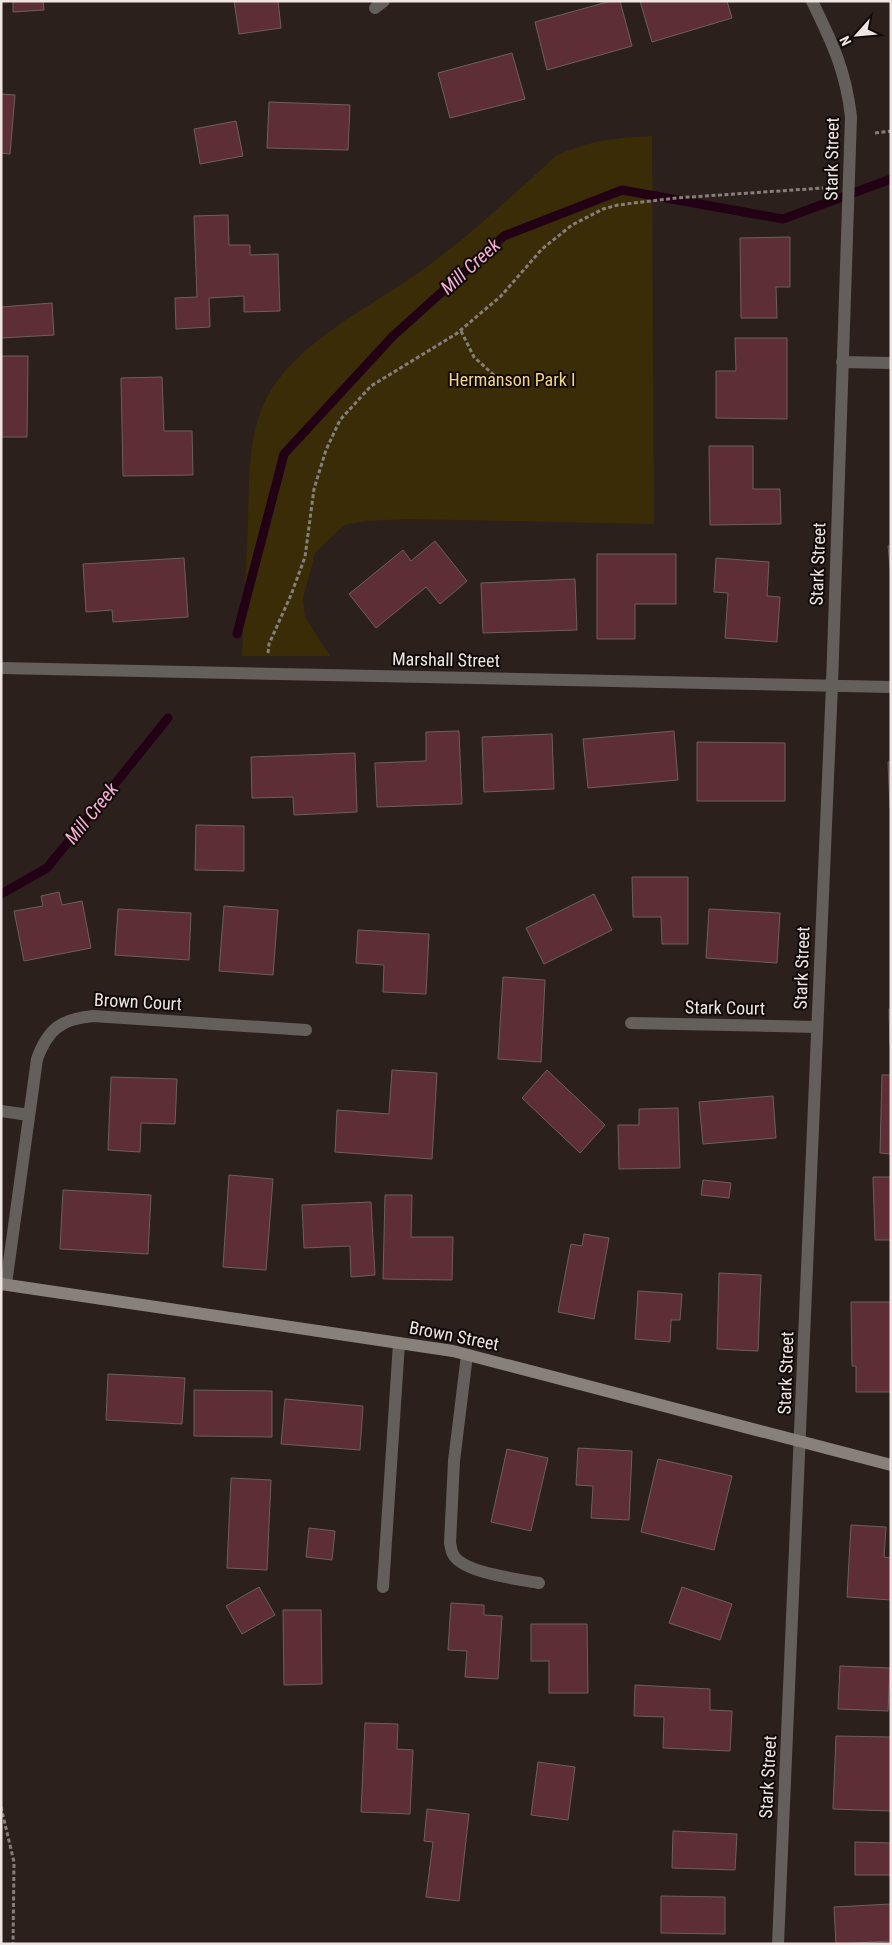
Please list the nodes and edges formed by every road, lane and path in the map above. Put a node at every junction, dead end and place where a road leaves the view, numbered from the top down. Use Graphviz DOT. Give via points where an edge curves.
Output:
graph roads {
  1 [pos="812,1"];
  2 [pos="891,131"];
  3 [pos="875,133"];
  4 [pos="823,188"];
  5 [pos="460,331"];
  6 [pos="842,362"];
  7 [pos="891,364"];
  8 [pos="496,377"];
  9 [pos="1,668"];
  10 [pos="267,674"];
  11 [pos="832,685"];
  12 [pos="891,687"];
  13 [pos="631,1023"];
  14 [pos="817,1027"];
  15 [pos="306,1030"];
  16 [pos="1,1111"];
  17 [pos="28,1114"];
  18 [pos="4,1284"];
  19 [pos="399,1343"];
  20 [pos="467,1355"];
  21 [pos="800,1441"];
  22 [pos="891,1465"];
  23 [pos="539,1583"];
  24 [pos="383,1587"];
  25 [pos="1,1807"];
  26 [pos="13,1944"];
  27 [pos="778,1944"];
  1 -- 6 [label="street, Stark Street" via="841,64 851,117"];
  2 -- 3 [label="path"];
  4 -- 5 [label="path" via="676,198 618,204 603,209 572,225 542,249 500,296"];
  5 -- 8 [label="path" via="474,357"];
  5 -- 10 [label="path" via="371,386 337,426 314,489 305,557 268,644"];
  6 -- 7 [label="street"];
  6 -- 11 [label="street, Stark Street"];
  9 -- 10 [label="street, Marshall Street"];
  10 -- 11 [label="street, Marshall Street"];
  11 -- 12 [label="street, Marshall Street"];
  11 -- 14 [label="street, Stark Street"];
  13 -- 14 [label="street, Stark Court"];
  14 -- 21 [label="street, Stark Street"];
  15 -- 17 [label="street, Brown Court" via="92,1016 73,1018 55,1027 43,1041"];
  16 -- 17 [label="street"];
  17 -- 18 [label="street, Brown Court"];
  18 -- 19 [label="street, Brown Street"];
  19 -- 20 [label="street, Brown Street"];
  19 -- 24 [label="street"];
  20 -- 21 [label="street, Brown Street"];
  20 -- 23 [label="street" via="454,1461 450,1543 453,1555 462,1564 487,1573"];
  21 -- 22 [label="street, Brown Street"];
  21 -- 27 [label="street, Stark Street"];
  25 -- 26 [label="path" via="14,1862"];
}
